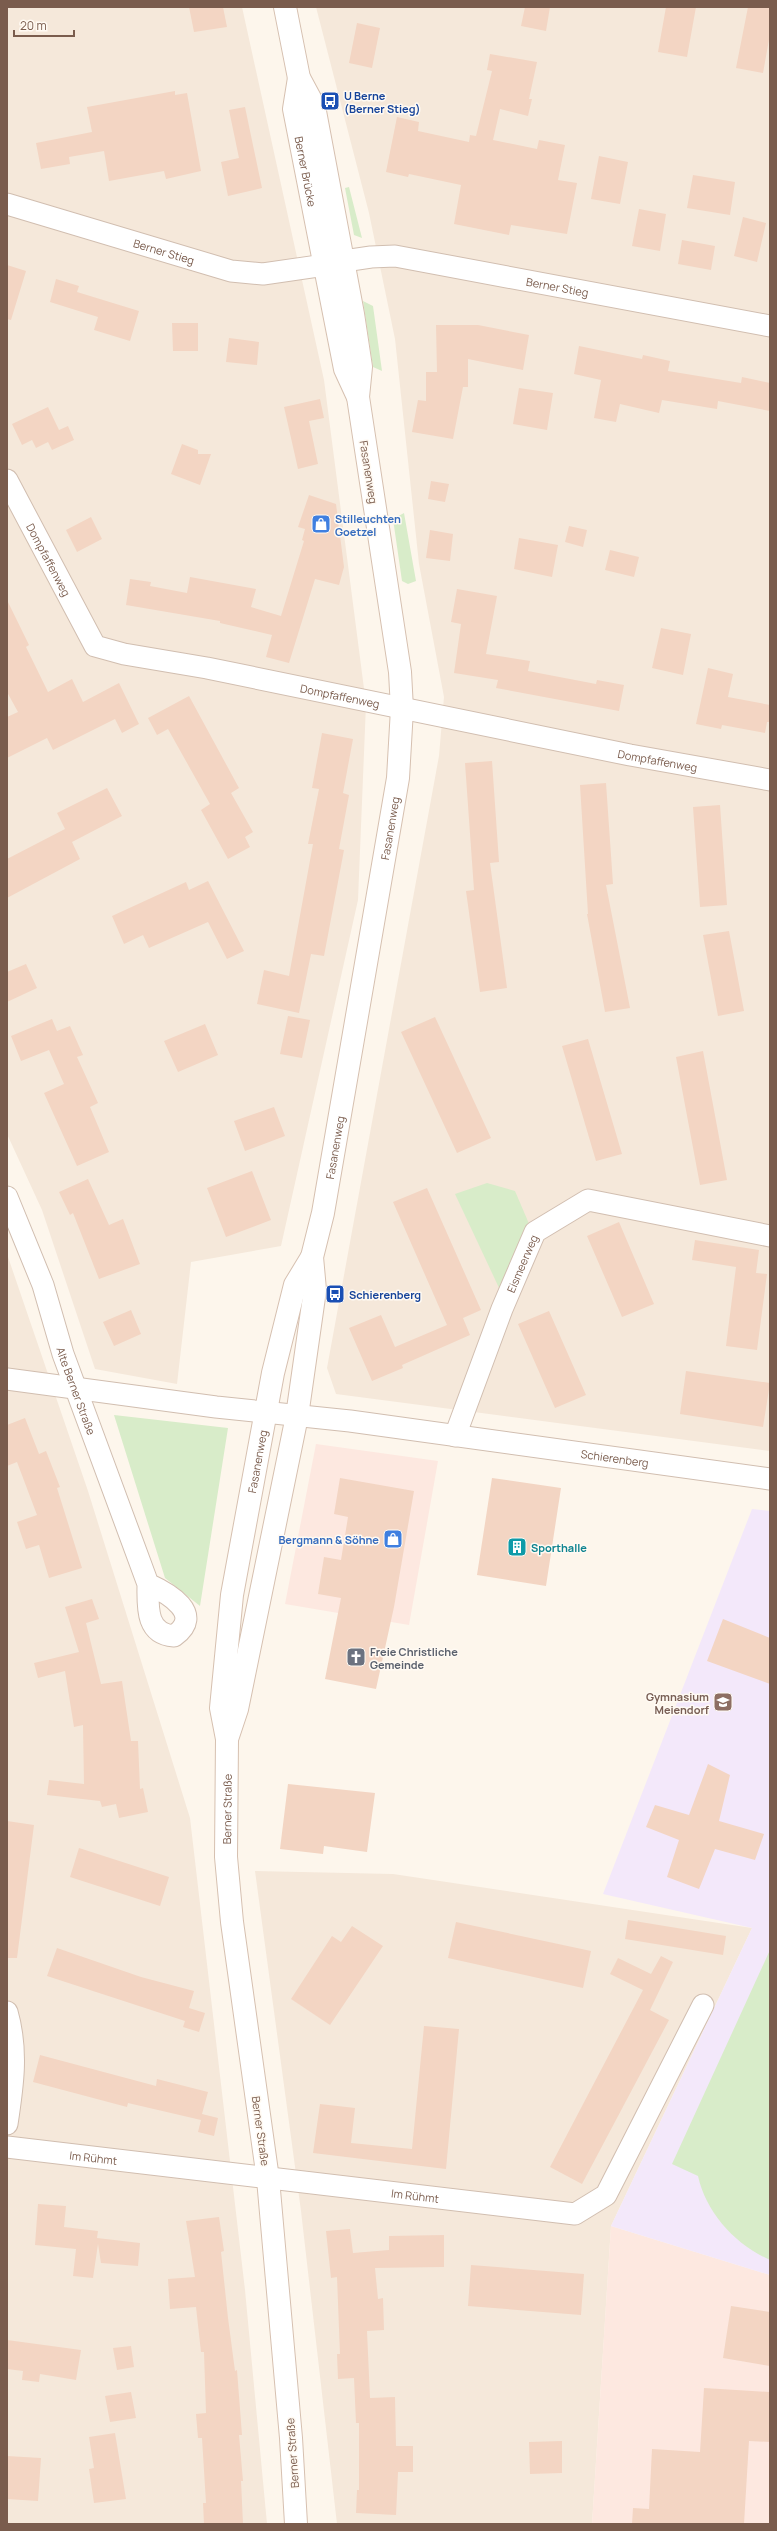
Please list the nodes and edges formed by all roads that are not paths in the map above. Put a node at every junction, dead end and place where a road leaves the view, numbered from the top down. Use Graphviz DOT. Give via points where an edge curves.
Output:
graph roads {
  1 [pos="285,7"];
  2 [pos="299,78"];
  3 [pos="7,204"];
  4 [pos="334,263"];
  5 [pos="770,326"];
  6 [pos="7,480"];
  7 [pos="402,709"];
  8 [pos="770,780"];
  9 [pos="7,1197"];
  10 [pos="770,1236"];
  11 [pos="312,1257"];
  12 [pos="7,1379"];
  13 [pos="76,1389"];
  14 [pos="266,1412"];
  15 [pos="298,1416"];
  16 [pos="456,1436"];
  17 [pos="770,1480"];
  18 [pos="148,1584"];
  19 [pos="228,1625"];
  20 [pos="254,1630"];
  21 [pos="227,1739"];
  22 [pos="703,2005"];
  23 [pos="7,2012"];
  24 [pos="7,2124"];
  25 [pos="7,2147"];
  26 [pos="268,2179"];
  27 [pos="296,2524"];
  1 -- 2 [label="main road, Berner Brücke"];
  2 -- 4 [label="main road, Berner Brücke" via="314,106"];
  2 -- 4 [label="main road, Berner Brücke" via="294,109 319,234"];
  3 -- 4 [label="street, Berner Stieg" via="231,271 263,274"];
  4 -- 5 [label="street, Berner Stieg" via="395,256"];
  4 -- 7 [label="main road, Fasanenweg" via="360,367 358,397 396,636"];
  6 -- 7 [label="street, Dompfaffenweg" via="95,646 124,654 206,668"];
  7 -- 8 [label="street, Dompfaffenweg"];
  7 -- 11 [label="main road, Fasanenweg" via="398,778 323,1213"];
  9 -- 13 [label="street, Alte Berner Straße" via="43,1285"];
  10 -- 16 [label="street, Eismeerweg" via="588,1200 535,1232 502,1309"];
  11 -- 14 [label="main road, Fasanenweg" via="295,1285"];
  11 -- 15 [label="main road, Fasanenweg" via="315,1290"];
  12 -- 13 [label="street, Schierenberg"];
  13 -- 14 [label="street, Schierenberg"];
  13 -- 18 [label="street, Alte Berner Straße"];
  14 -- 15 [label="street, Schierenberg"];
  14 -- 19 [label="main road, Fasanenweg"];
  15 -- 16 [label="street, Schierenberg"];
  15 -- 20 [label="main road, Fasanenweg"];
  16 -- 17 [label="street, Schierenberg"];
  19 -- 21 [label="main road, Berner Straße" via="221,1708"];
  20 -- 21 [label="main road, Berner Straße" via="238,1709"];
  21 -- 26 [label="main road, Berner Straße" via="226,1857 232,1922"];
  22 -- 26 [label="street, Im Rühmt" via="606,2195 575,2214"];
  23 -- 24 [label="street" via="14,2035 15,2068"];
  25 -- 26 [label="street, Im Rühmt"];
  26 -- 27 [label="main road, Berner Straße"];
}
